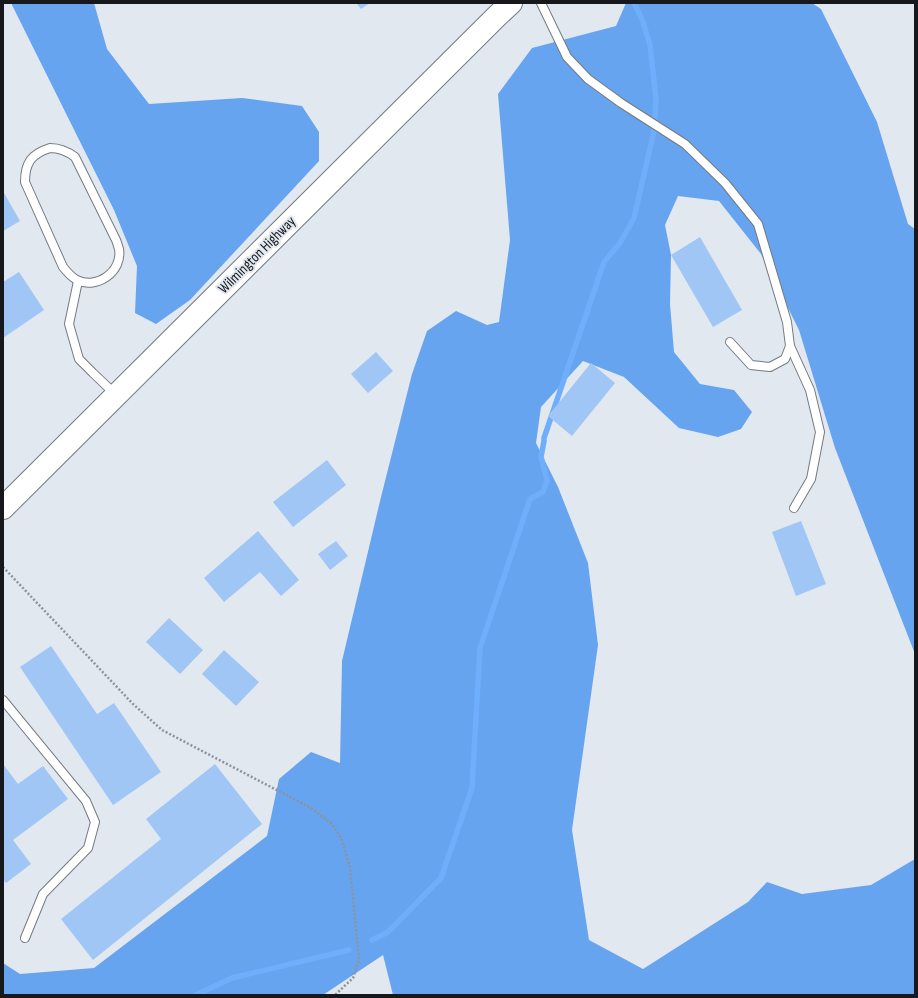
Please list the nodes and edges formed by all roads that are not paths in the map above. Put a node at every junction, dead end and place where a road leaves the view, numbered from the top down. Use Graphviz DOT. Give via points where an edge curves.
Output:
graph roads {
  1 [pos="512,3"];
  2 [pos="541,3"];
  3 [pos="78,281"];
  4 [pos="730,342"];
  5 [pos="790,346"];
  6 [pos="116,395"];
  7 [pos="3,508"];
  8 [pos="794,508"];
  9 [pos="3,700"];
  10 [pos="25,938"];
  1 -- 6 [label="street, Wilmington Highway"];
  2 -- 5 [label="lane" via="566,57 588,79 685,144 726,183 758,224 787,322"];
  3 -- 3 [label="lane" via="98,282 107,277 119,260 119,249 75,157 68,151 50,148 40,151 33,157 25,173 25,182 63,267"];
  3 -- 6 [label="lane" via="70,324 79,359"];
  4 -- 5 [label="lane" via="751,365 770,367 785,359"];
  5 -- 8 [label="lane" via="810,390 820,432 811,479"];
  6 -- 7 [label="street, Wilmington Highway"];
  9 -- 10 [label="lane" via="86,801 95,822 88,848 43,894"];
}
